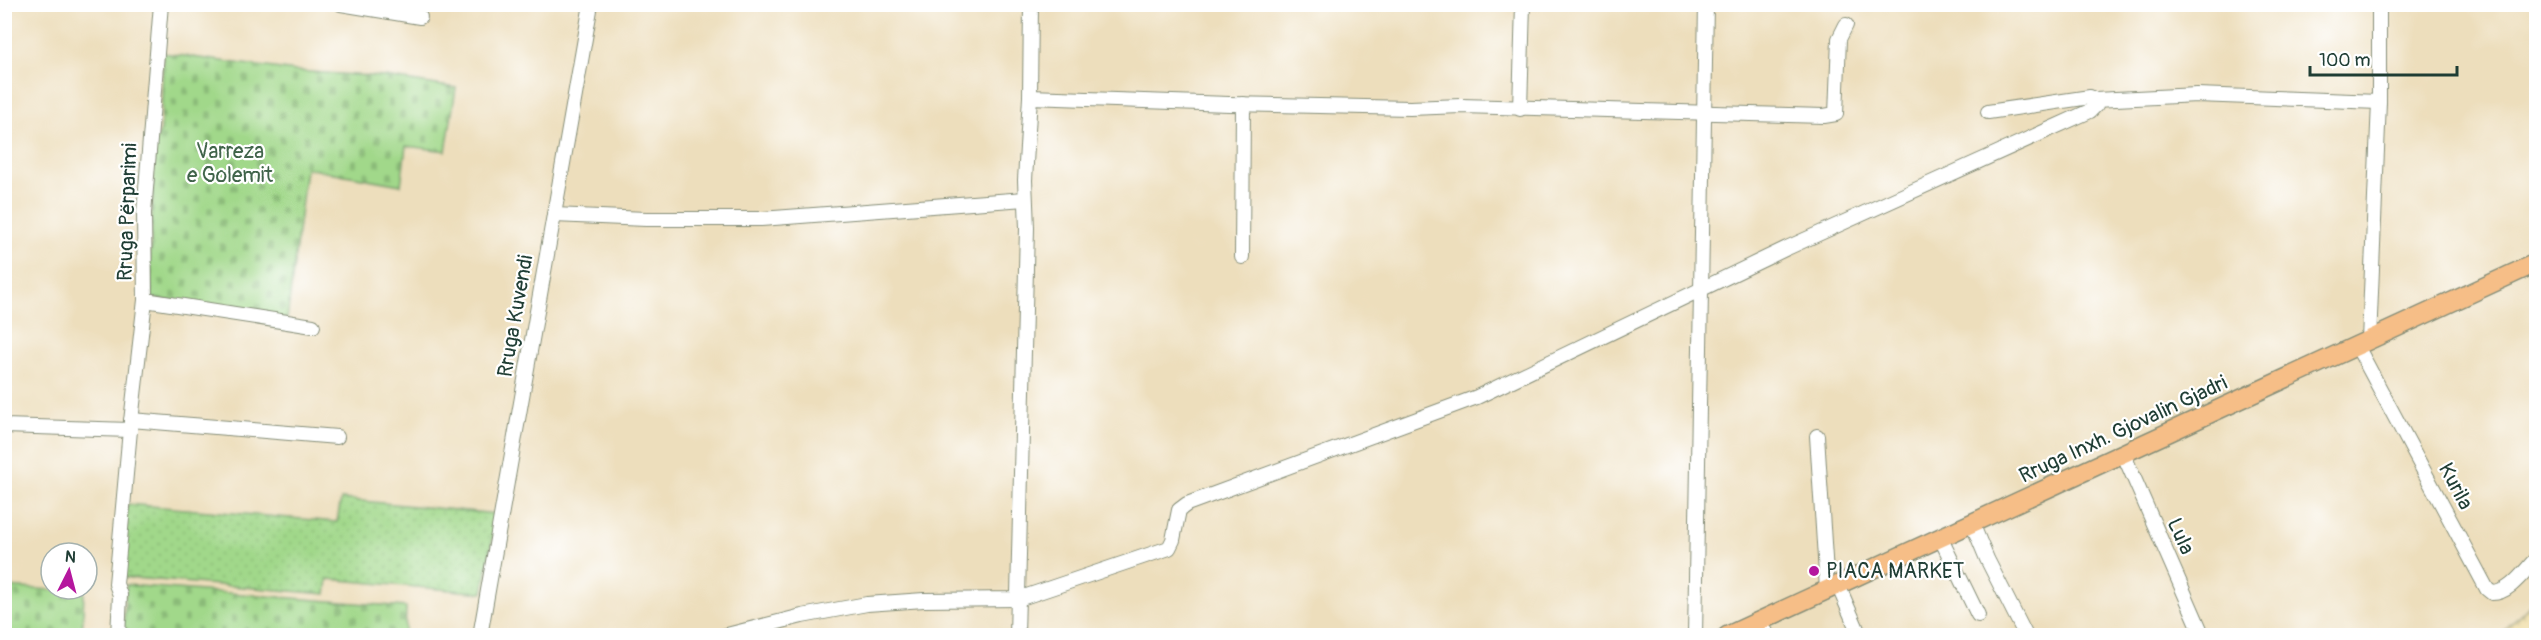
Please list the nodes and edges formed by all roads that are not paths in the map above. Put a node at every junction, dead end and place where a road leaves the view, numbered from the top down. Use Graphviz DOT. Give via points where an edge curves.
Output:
graph roads {
  1 [pos="161,4"];
  2 [pos="341,4"];
  3 [pos="591,4"];
  4 [pos="1031,4"];
  5 [pos="1523,4"];
  6 [pos="1706,4"];
  7 [pos="2379,4"];
  8 [pos="420,17"];
  9 [pos="1846,25"];
  10 [pos="1030,97"];
  11 [pos="2095,100"];
  12 [pos="2379,102"];
  13 [pos="1243,104"];
  14 [pos="1520,109"];
  15 [pos="1988,112"];
  16 [pos="1703,114"];
  17 [pos="1025,199"];
  18 [pos="554,215"];
  19 [pos="1242,257"];
  20 [pos="2536,263"];
  21 [pos="1699,290"];
  22 [pos="145,300"];
  23 [pos="313,326"];
  24 [pos="2363,343"];
  25 [pos="130,425"];
  26 [pos="4,426"];
  27 [pos="1817,436"];
  28 [pos="337,437"];
  29 [pos="2123,453"];
  30 [pos="1972,523"];
  31 [pos="1941,537"];
  32 [pos="2536,559"];
  33 [pos="1832,587"];
  34 [pos="1018,599"];
  35 [pos="1978,615"];
  36 [pos="1764,628"];
  37 [pos="118,636"];
  38 [pos="480,636"];
  39 [pos="723,636"];
  40 [pos="1017,636"];
  41 [pos="1695,636"];
  42 [pos="1727,636"];
  43 [pos="1860,636"];
  44 [pos="2026,636"];
  45 [pos="2203,636"];
  1 -- 22 [label="street, Rruga Përparimi" via="144,213"];
  2 -- 8 [label="street"];
  3 -- 18 [label="street, Rruga Kuvendi"];
  4 -- 10 [label="street"];
  5 -- 14 [label="street"];
  6 -- 16 [label="street"];
  7 -- 12 [label="street"];
  9 -- 16 [label="street" via="1839,39 1836,114"];
  10 -- 13 [label="street"];
  10 -- 17 [label="street"];
  11 -- 12 [label="street" via="2198,96"];
  11 -- 15 [label="street" via="2090,97"];
  11 -- 21 [label="street" via="2090,111"];
  12 -- 24 [label="street"];
  13 -- 14 [label="street"];
  13 -- 19 [label="street"];
  14 -- 16 [label="street"];
  16 -- 21 [label="street"];
  17 -- 18 [label="street" via="761,219"];
  17 -- 34 [label="street"];
  18 -- 38 [label="street, Rruga Kuvendi"];
  20 -- 24 [label="main road, Rruga Inxh. Gjovalin Gjadri"];
  21 -- 34 [label="street" via="1477,397 1187,504 1179,510 1169,548"];
  21 -- 41 [label="street"];
  22 -- 23 [label="street"];
  22 -- 25 [label="street, Rruga Përparimi"];
  24 -- 29 [label="main road, Rruga Inxh. Gjovalin Gjadri"];
  24 -- 32 [label="street, Kurila" via="2487,589 2492,593 2506,589"];
  25 -- 26 [label="street"];
  25 -- 28 [label="street"];
  25 -- 37 [label="street, Rruga Përparimi" via="116,584 120,596"];
  27 -- 33 [label="street"];
  29 -- 30 [label="main road, Rruga Inxh. Gjovalin Gjadri"];
  29 -- 45 [label="street, Lula"];
  30 -- 31 [label="main road, Rruga Inxh. Gjovalin Gjadri"];
  30 -- 44 [label="street"];
  31 -- 33 [label="main road, Rruga Inxh. Gjovalin Gjadri"];
  31 -- 35 [label="street"];
  33 -- 36 [label="main road, Rruga Inxh. Gjovalin Gjadri"];
  33 -- 43 [label="street"];
  34 -- 39 [label="street" via="867,604"];
  34 -- 40 [label="street"];
  36 -- 42 [label="main road, Rruga Inxh. Gjovalin Gjadri"];
}
